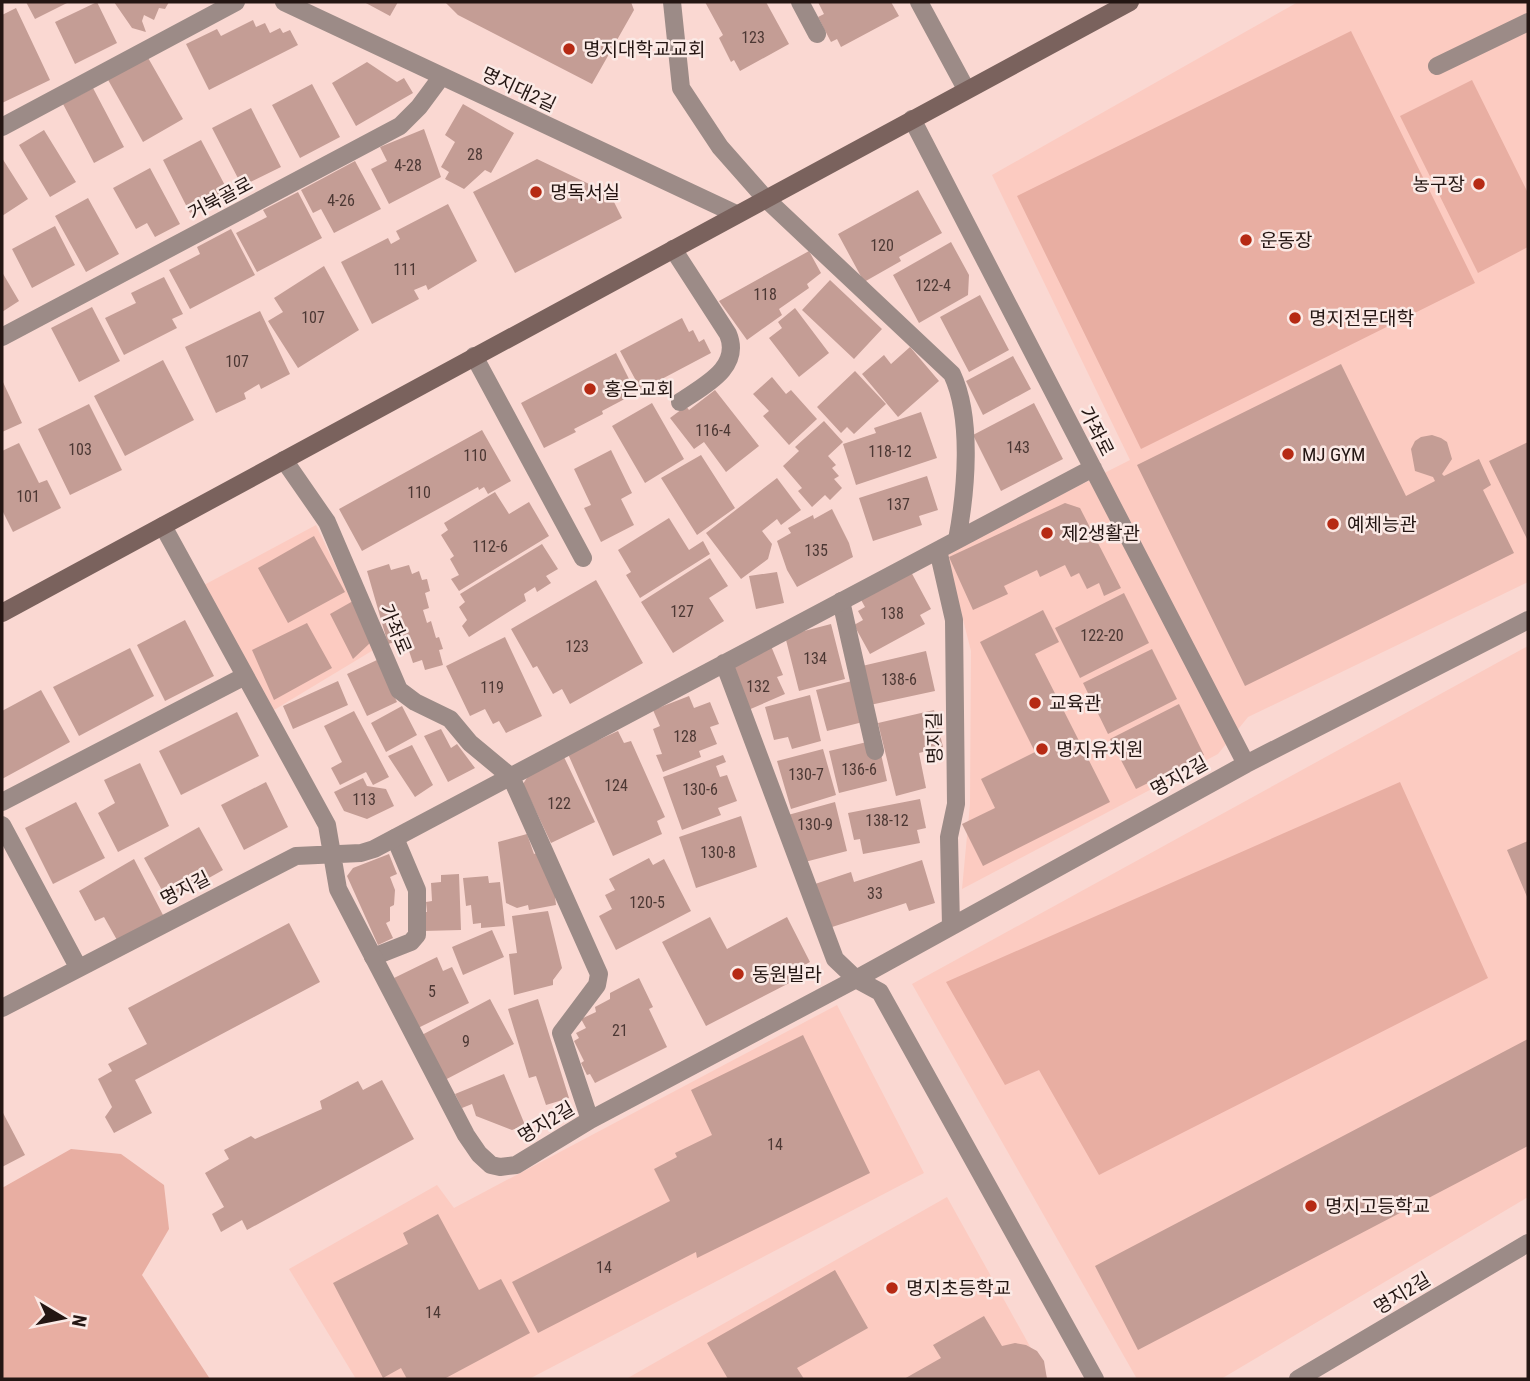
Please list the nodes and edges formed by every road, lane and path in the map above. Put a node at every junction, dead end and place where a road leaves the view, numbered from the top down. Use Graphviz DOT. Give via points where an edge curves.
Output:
graph roads {
  1 [pos="236,2"];
  2 [pos="284,2"];
  3 [pos="672,2"];
  4 [pos="800,2"];
  5 [pos="919,2"];
  6 [pos="1130,2"];
  7 [pos="1528,22"];
  8 [pos="817,34"];
  9 [pos="1437,66"];
  10 [pos="442,76"];
  11 [pos="967,89"];
  12 [pos="912,119"];
  13 [pos="2,127"];
  14 [pos="765,198"];
  15 [pos="736,214"];
  16 [pos="673,249"];
  17 [pos="2,337"];
  18 [pos="474,356"];
  19 [pos="680,402"];
  20 [pos="284,460"];
  21 [pos="1093,468"];
  22 [pos="163,526"];
  23 [pos="957,540"];
  24 [pos="937,550"];
  25 [pos="583,558"];
  26 [pos="841,601"];
  27 [pos="2,613"];
  28 [pos="1528,620"];
  29 [pos="724,663"];
  30 [pos="245,676"];
  31 [pos="875,751"];
  32 [pos="1246,764"];
  33 [pos="511,777"];
  34 [pos="2,803"];
  35 [pos="2,825"];
  36 [pos="396,838"];
  37 [pos="331,855"];
  38 [pos="951,926"];
  39 [pos="373,957"];
  40 [pos="78,967"];
  41 [pos="856,979"];
  42 [pos="2,1007"];
  43 [pos="590,1120"];
  44 [pos="1528,1243"];
  45 [pos="1094,1379"];
  46 [pos="1298,1379"];
  1 -- 13 [label="street"];
  2 -- 10 [label="street, 명지대2길"];
  3 -- 14 [label="street" via="681,88 720,147"];
  4 -- 8 [label="street"];
  5 -- 11 [label="street"];
  6 -- 11 [label="main road"];
  7 -- 9 [label="street"];
  10 -- 15 [label="street, 명지대2길"];
  10 -- 17 [label="street, 거북골로" via="400,126"];
  11 -- 12 [label="main road"];
  12 -- 14 [label="main road"];
  12 -- 21 [label="street, 가좌로"];
  14 -- 15 [label="main road"];
  14 -- 23 [label="street" via="952,374 964,418 965,488"];
  15 -- 16 [label="main road"];
  16 -- 18 [label="main road"];
  16 -- 19 [label="street" via="731,343 722,372"];
  18 -- 20 [label="main road"];
  18 -- 25 [label="street"];
  20 -- 22 [label="main road"];
  20 -- 33 [label="street, 가좌로" via="327,522 399,690 450,719 470,743"];
  21 -- 23 [label="street, 명지길"];
  21 -- 32 [label="street, 가좌로"];
  22 -- 27 [label="main road"];
  22 -- 30 [label="street"];
  23 -- 24 [label="street, 명지길"];
  24 -- 26 [label="street, 명지길"];
  24 -- 38 [label="street, 명지길" via="954,620 956,804 949,837"];
  26 -- 29 [label="street, 명지길"];
  26 -- 31 [label="street"];
  28 -- 32 [label="street, 명지2길"];
  29 -- 33 [label="street, 명지길"];
  29 -- 41 [label="street" via="835,959"];
  30 -- 34 [label="street"];
  30 -- 37 [label="street" via="327,825"];
  32 -- 38 [label="street, 명지2길"];
  33 -- 36 [label="street, 명지길"];
  33 -- 43 [label="street" via="599,974 597,985 561,1033"];
  35 -- 40 [label="street"];
  36 -- 37 [label="street, 명지길" via="368,852"];
  36 -- 39 [label="street" via="417,890 417,935 411,942"];
  37 -- 39 [label="street, 명지2길" via="338,889"];
  37 -- 40 [label="street, 명지길" via="296,856"];
  38 -- 41 [label="street, 명지2길"];
  39 -- 43 [label="street, 명지2길" via="466,1135 486,1161 500,1167 516,1165"];
  40 -- 42 [label="street, 명지길"];
  41 -- 43 [label="street, 명지2길"];
  41 -- 45 [label="street" via="880,992"];
  44 -- 46 [label="street, 명지2길"];
}
